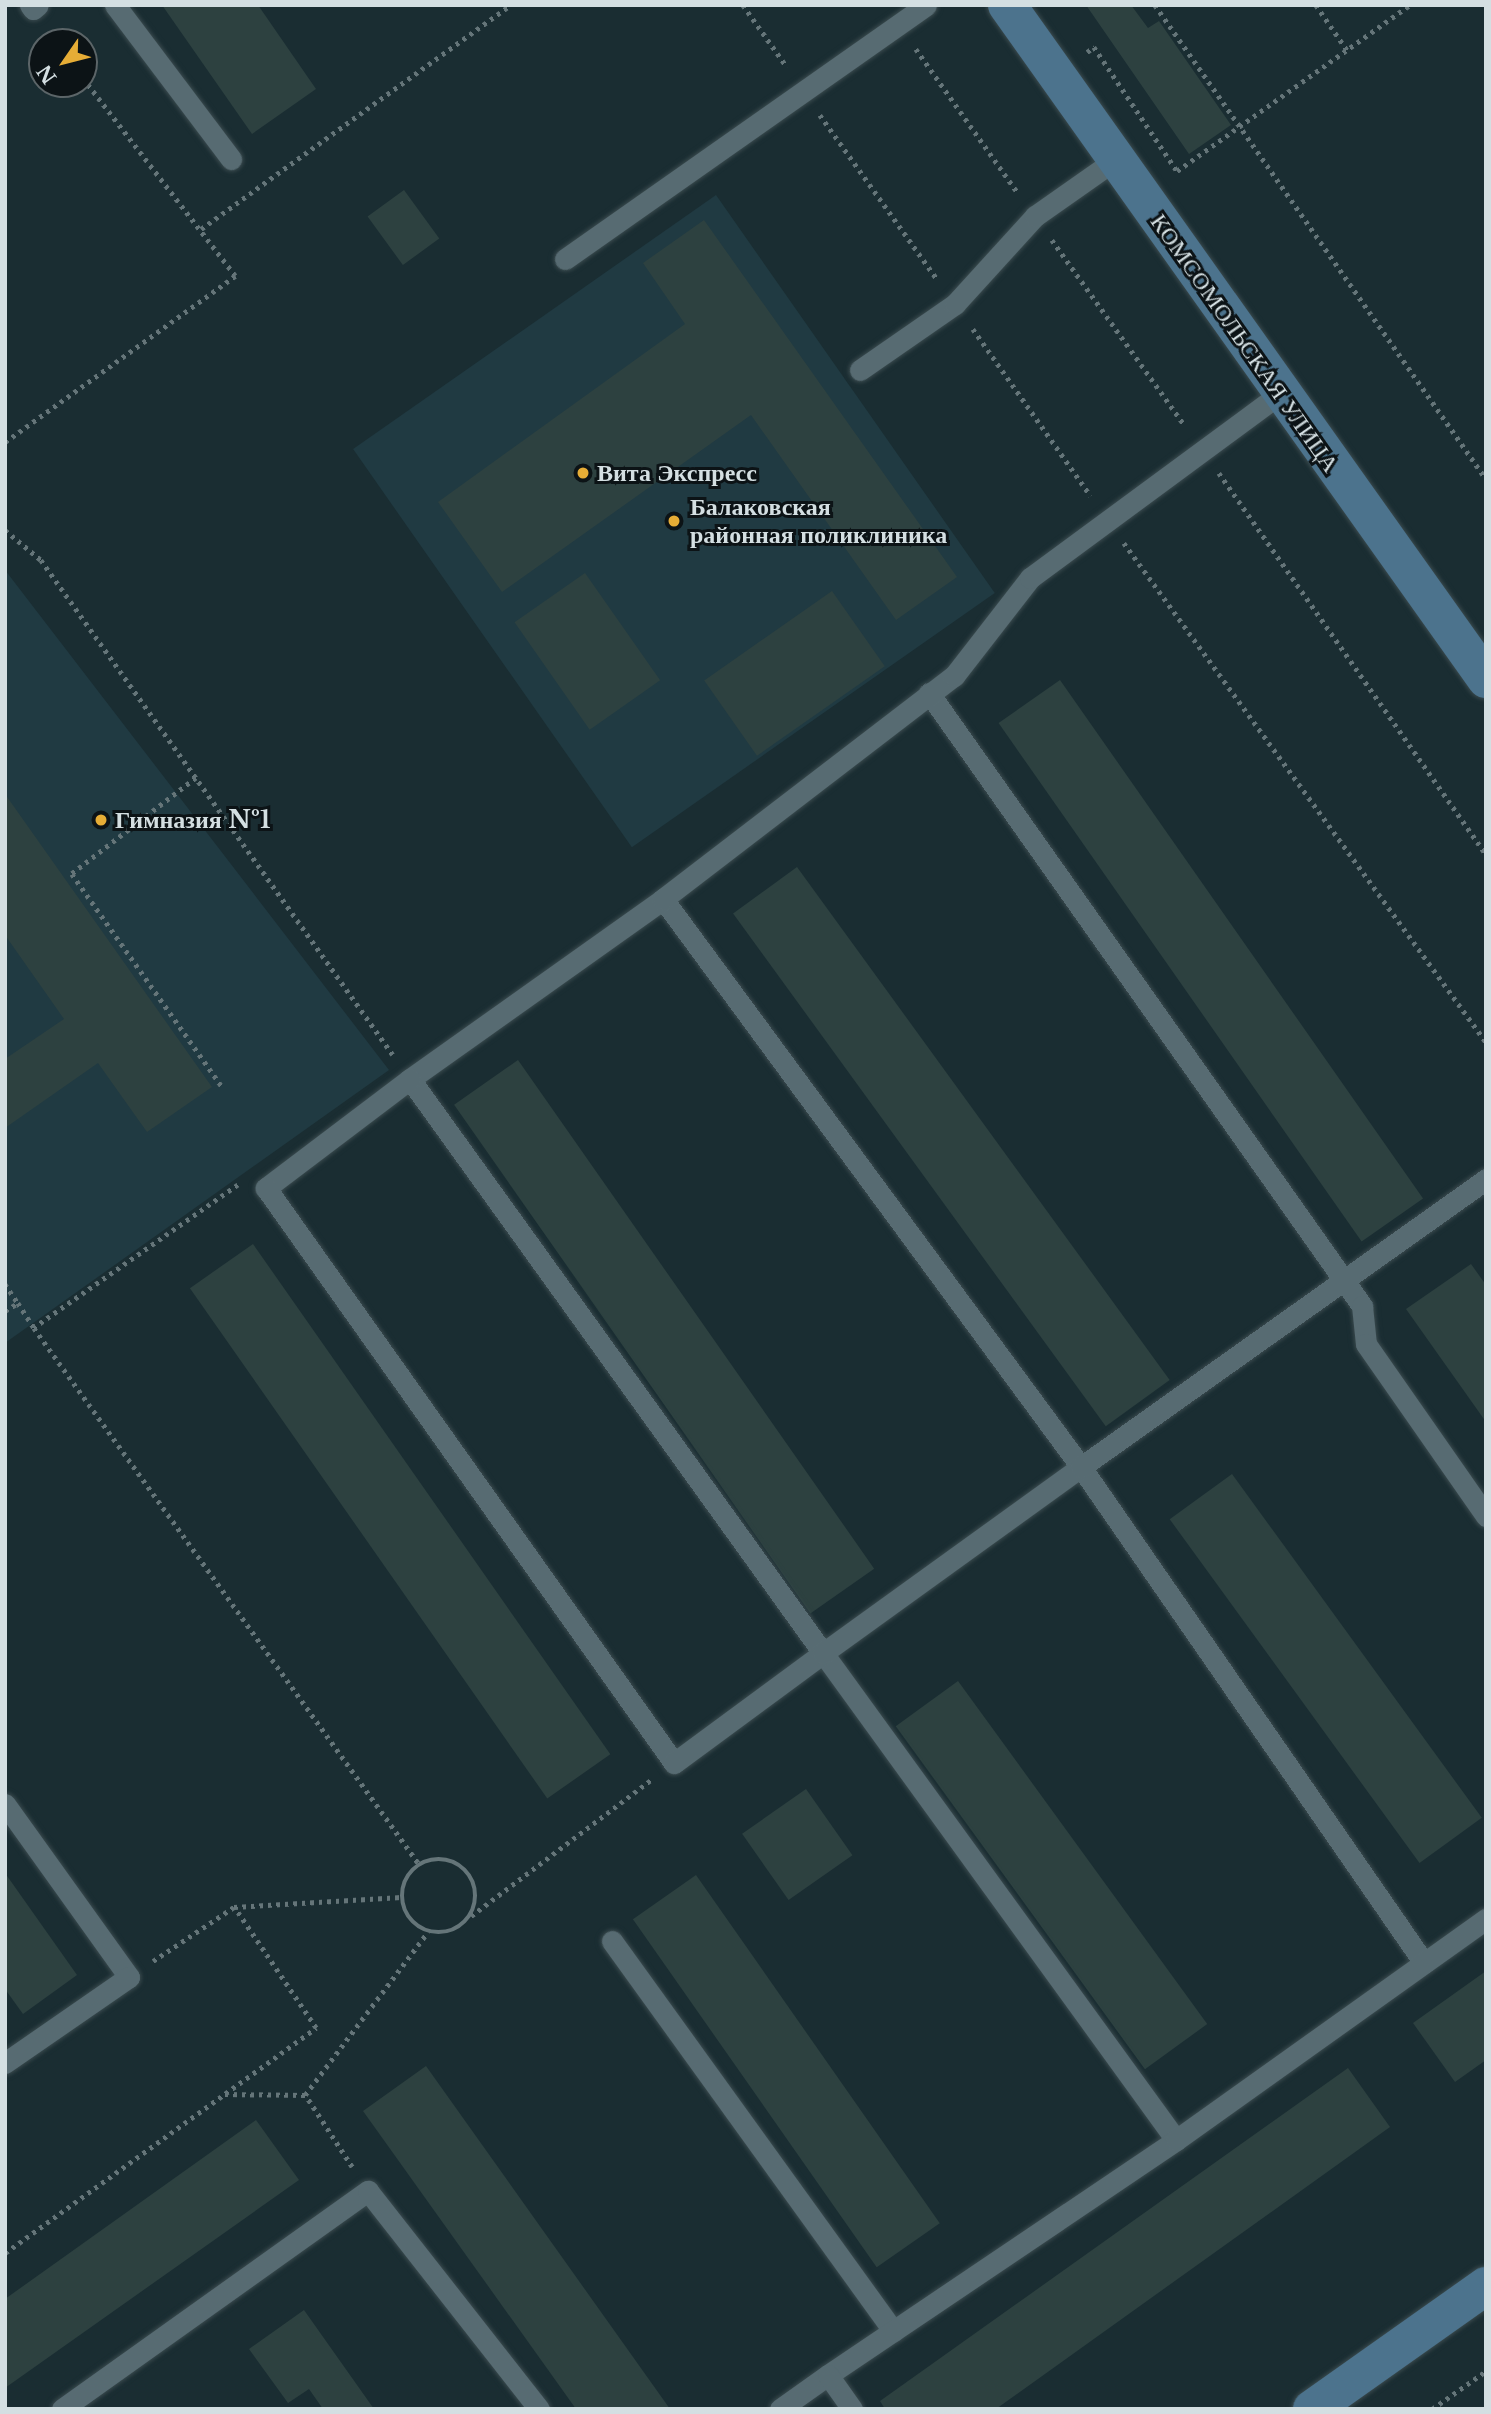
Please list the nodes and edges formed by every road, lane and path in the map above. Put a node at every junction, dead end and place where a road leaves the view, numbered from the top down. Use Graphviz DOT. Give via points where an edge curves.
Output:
graph roads {
  1 [pos="30,5"];
  2 [pos="38,5"];
  3 [pos="115,5"];
  4 [pos="510,5"];
  5 [pos="926,5"];
  6 [pos="1007,5"];
  7 [pos="1155,5"];
  8 [pos="1316,5"];
  9 [pos="1410,5"];
  10 [pos="1348,50"];
  11 [pos="1056,74"];
  12 [pos="98,98"];
  13 [pos="1239,125"];
  14 [pos="231,159"];
  15 [pos="1116,159"];
  16 [pos="201,229"];
  17 [pos="565,259"];
  18 [pos="860,370"];
  19 [pos="1280,394"];
  20 [pos="5,442"];
  21 [pos="1486,479"];
  22 [pos="5,530"];
  23 [pos="1486,679"];
  24 [pos="929,693"];
  25 [pos="196,778"];
  26 [pos="663,898"];
  27 [pos="410,1079"];
  28 [pos="222,1087"];
  29 [pos="1486,1179"];
  30 [pos="266,1188"];
  31 [pos="1343,1280"];
  32 [pos="5,1284"];
  33 [pos="18,1303"];
  34 [pos="5,1311"];
  35 [pos="34,1328"];
  36 [pos="1081,1467"];
  37 [pos="1486,1516"];
  38 [pos="823,1653"];
  39 [pos="674,1763"];
  40 [pos="5,1804"];
  41 [pos="419,1864"];
  42 [pos="402,1897"];
  43 [pos="233,1908"];
  44 [pos="471,1916"];
  45 [pos="1486,1919"];
  46 [pos="428,1932"];
  47 [pos="612,1941"];
  48 [pos="1424,1962"];
  49 [pos="129,1977"];
  50 [pos="5,2063"];
  51 [pos="225,2094"];
  52 [pos="305,2095"];
  53 [pos="1176,2140"];
  54 [pos="368,2191"];
  55 [pos="5,2253"];
  56 [pos="1486,2286"];
  57 [pos="893,2331"];
  58 [pos="1486,2371"];
  59 [pos="828,2375"];
  60 [pos="62,2409"];
  61 [pos="539,2409"];
  62 [pos="780,2409"];
  63 [pos="852,2409"];
  64 [pos="1312,2409"];
  65 [pos="1432,2409"];
  1 -- 2 [label="lane" via="33,9"];
  3 -- 14 [label="lane"];
  4 -- 16 [label="path"];
  5 -- 17 [label="lane"];
  6 -- 11 [label="main road, КОМСОМОЛЬСКАЯ УЛИЦА"];
  7 -- 13 [label="path"];
  8 -- 10 [label="path"];
  9 -- 10 [label="path"];
  10 -- 13 [label="path"];
  11 -- 13 [label="path" via="1094,47 1177,171"];
  11 -- 15 [label="main road, КОМСОМОЛЬСКАЯ УЛИЦА"];
  12 -- 16 [label="path"];
  13 -- 21 [label="path"];
  15 -- 18 [label="lane" via="1035,216 955,304"];
  15 -- 19 [label="main road, КОМСОМОЛЬСКАЯ УЛИЦА"];
  16 -- 20 [label="path" via="235,276"];
  19 -- 23 [label="main road, КОМСОМОЛЬСКАЯ УЛИЦА"];
  19 -- 24 [label="lane" via="1030,578 954,676"];
  22 -- 25 [label="path" via="41,560"];
  24 -- 26 [label="lane"];
  24 -- 31 [label="lane"];
  25 -- 27 [label="path"];
  25 -- 28 [label="path" via="72,874"];
  26 -- 27 [label="lane"];
  26 -- 36 [label="lane"];
  27 -- 30 [label="lane"];
  27 -- 38 [label="lane"];
  29 -- 31 [label="lane"];
  30 -- 35 [label="path" via="243,1181"];
  30 -- 39 [label="lane"];
  31 -- 36 [label="lane"];
  31 -- 37 [label="lane" via="1362,1306 1366,1344"];
  32 -- 33 [label="path"];
  33 -- 34 [label="path"];
  33 -- 35 [label="path"];
  35 -- 41 [label="path"];
  36 -- 38 [label="lane"];
  36 -- 48 [label="lane"];
  38 -- 39 [label="lane"];
  38 -- 53 [label="lane"];
  39 -- 44 [label="path"];
  40 -- 49 [label="lane"];
  41 -- 42 [label="path" via="404,1882"];
  41 -- 44 [label="path" via="435,1859 452,1861 466,1870 475,1883 477,1900"];
  42 -- 43 [label="path"];
  42 -- 46 [label="path" via="408,1917"];
  43 -- 49 [label="path"];
  43 -- 51 [label="path" via="316,2028"];
  44 -- 46 [label="path" via="444,1933"];
  45 -- 48 [label="lane"];
  46 -- 52 [label="path"];
  47 -- 57 [label="lane"];
  48 -- 53 [label="lane"];
  49 -- 50 [label="lane"];
  51 -- 52 [label="path"];
  51 -- 55 [label="path"];
  52 -- 54 [label="path"];
  53 -- 57 [label="lane"];
  54 -- 60 [label="lane"];
  54 -- 61 [label="lane"];
  56 -- 64 [label="main road"];
  57 -- 59 [label="lane"];
  58 -- 65 [label="path"];
  59 -- 62 [label="lane"];
  59 -- 63 [label="lane"];
}
